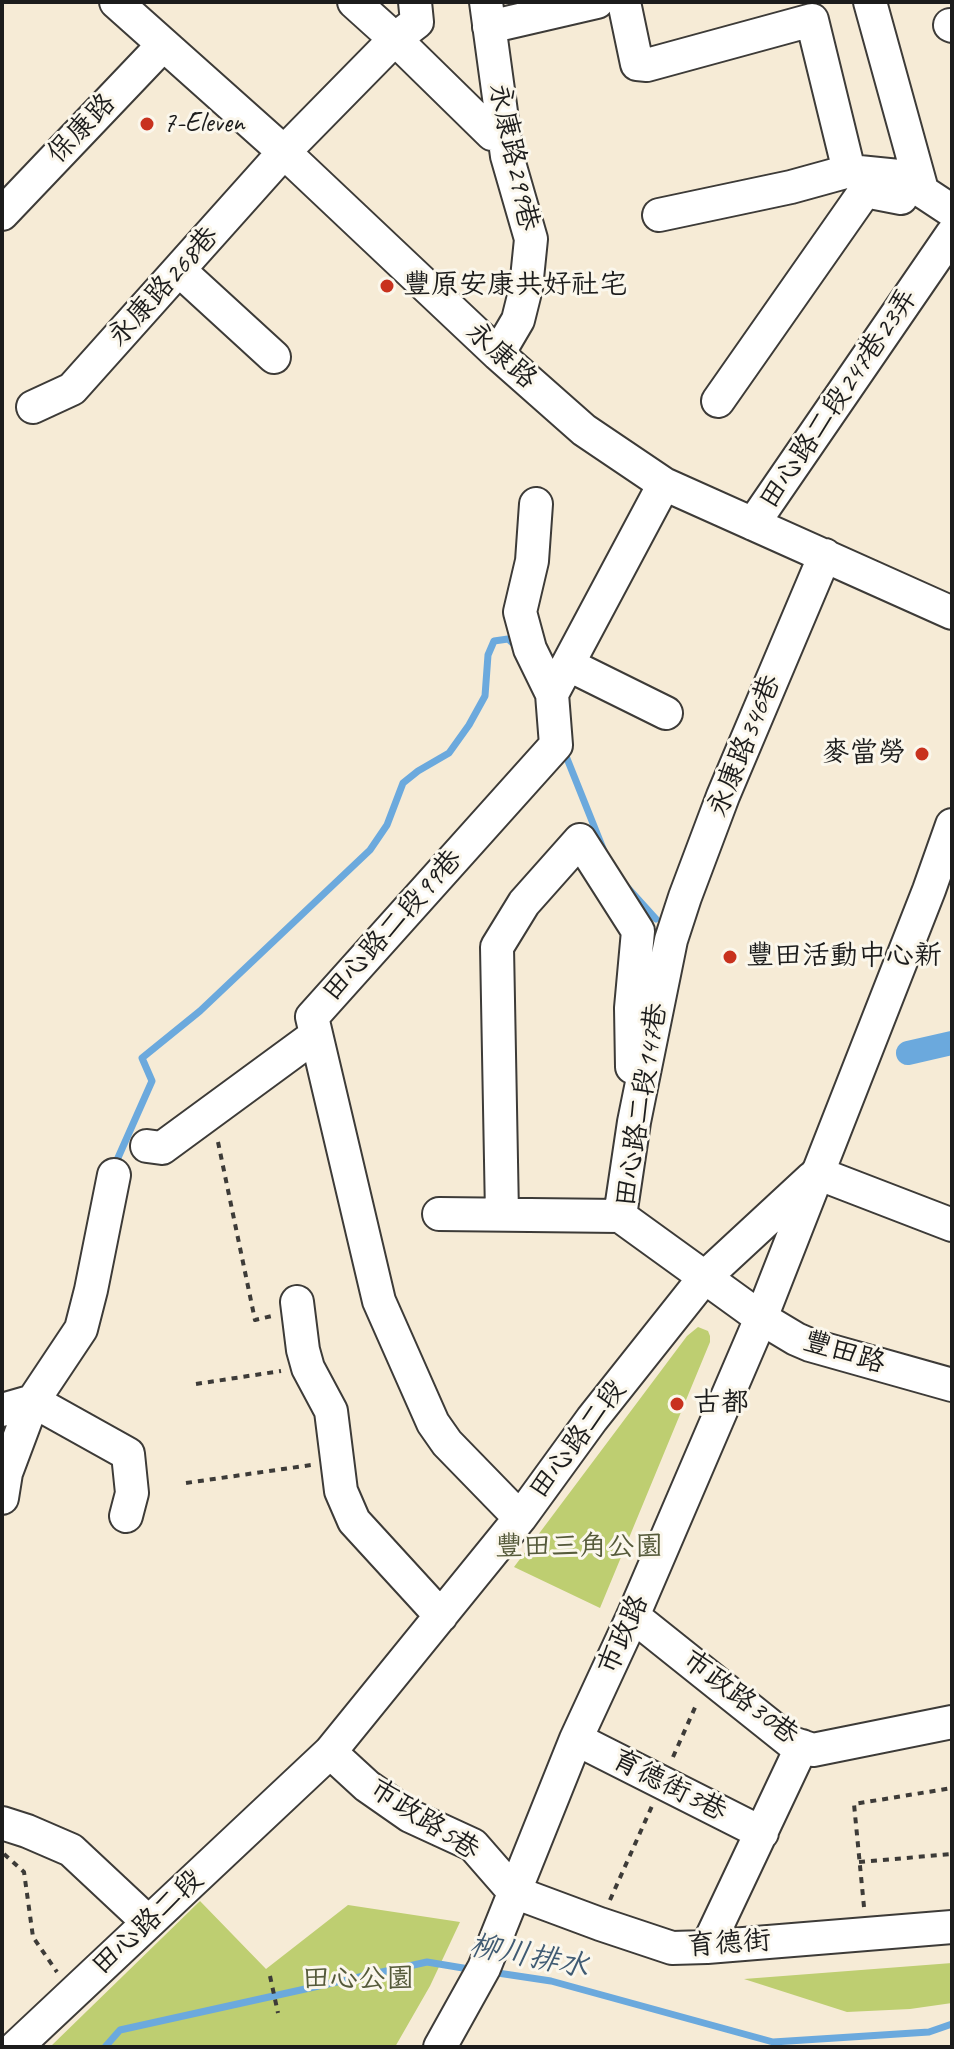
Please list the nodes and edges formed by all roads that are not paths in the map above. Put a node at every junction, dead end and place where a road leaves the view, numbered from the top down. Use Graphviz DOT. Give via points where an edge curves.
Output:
graph roads {
  1 [pos="116,2"];
  2 [pos="354,2"];
  3 [pos="415,2"];
  4 [pos="597,2"];
  5 [pos="624,2"];
  6 [pos="870,2"];
  7 [pos="488,14"];
  8 [pos="395,39"];
  9 [pos="163,45"];
  10 [pos="492,134"];
  11 [pos="284,152"];
  12 [pos="849,171"];
  13 [pos="943,210"];
  14 [pos="2,214"];
  15 [pos="659,215"];
  16 [pos="179,270"];
  17 [pos="498,354"];
  18 [pos="274,357"];
  19 [pos="718,401"];
  20 [pos="33,407"];
  21 [pos="664,484"];
  22 [pos="536,504"];
  23 [pos="753,524"];
  24 [pos="825,555"];
  25 [pos="952,613"];
  26 [pos="569,665"];
  27 [pos="552,694"];
  28 [pos="666,713"];
  29 [pos="952,825"];
  30 [pos="671,940"];
  31 [pos="316,1035"];
  32 [pos="634,1122"];
  33 [pos="147,1146"];
  34 [pos="817,1173"];
  35 [pos="114,1175"];
  36 [pos="439,1214"];
  37 [pos="502,1214"];
  38 [pos="620,1216"];
  39 [pos="952,1225"];
  40 [pos="704,1278"];
  41 [pos="297,1307"];
  42 [pos="761,1318"];
  43 [pos="952,1385"];
  44 [pos="33,1401"];
  45 [pos="2,1410"];
  46 [pos="2,1498"];
  47 [pos="126,1516"];
  48 [pos="520,1518"];
  49 [pos="441,1616"];
  50 [pos="633,1616"];
  51 [pos="952,1722"];
  52 [pos="576,1739"];
  53 [pos="802,1746"];
  54 [pos="330,1752"];
  55 [pos="2,1823"];
  56 [pos="762,1833"];
  57 [pos="514,1892"];
  58 [pos="148,1922"];
  59 [pos="952,1927"];
  60 [pos="707,1947"];
  61 [pos="16,2047"];
  62 [pos="440,2047"];
  1 -- 9 [label="street, 永康路"];
  2 -- 8 [label="street"];
  3 -- 8 [label="street, 永康路268巷" via="417,22"];
  4 -- 7 [label="street"];
  5 -- 12 [label="street" via="637,64 647,65 812,20"];
  6 -- 13 [label="street"];
  7 -- 17 [label="street, 永康路299巷" via="507,156 531,239 518,320"];
  8 -- 10 [label="street"];
  8 -- 11 [label="street, 永康路268巷"];
  9 -- 11 [label="street, 永康路"];
  9 -- 14 [label="street, 保康路"];
  11 -- 16 [label="street, 永康路268巷"];
  11 -- 17 [label="street, 永康路"];
  12 -- 13 [label="street" via="899,176"];
  12 -- 15 [label="street"];
  13 -- 19 [label="street" via="865,191"];
  13 -- 23 [label="street, 田心路二段247巷23弄"];
  16 -- 18 [label="street"];
  16 -- 20 [label="street, 永康路268巷" via="72,389"];
  17 -- 21 [label="street, 永康路" via="584,430"];
  21 -- 23 [label="street, 永康路"];
  21 -- 26 [label="street"];
  22 -- 27 [label="street" via="532,561 520,612 530,649"];
  23 -- 24 [label="street, 永康路"];
  24 -- 25 [label="street, 永康路"];
  24 -- 30 [label="street, 永康路346巷" via="723,796"];
  26 -- 27 [label="street"];
  26 -- 28 [label="street"];
  27 -- 31 [label="street, 田心路二段99巷" via="556,745 312,1017"];
  29 -- 34 [label="street, 田心路二段"];
  30 -- 32 [label="street, 田心路二段147巷"];
  31 -- 33 [label="street" via="162,1148"];
  31 -- 48 [label="street, 田心路二段99巷" via="379,1301 433,1423"];
  32 -- 37 [label="street" via="631,1008 638,931 580,840 524,903 497,947"];
  32 -- 38 [label="street, 田心路二段147巷"];
  34 -- 39 [label="street"];
  34 -- 40 [label="street, 田心路二段"];
  34 -- 42 [label="street, 市政路"];
  35 -- 44 [label="street" via="81,1329"];
  36 -- 37 [label="street"];
  37 -- 38 [label="street"];
  38 -- 40 [label="street, 田心路二段147巷"];
  40 -- 42 [label="street, 豐田路"];
  40 -- 48 [label="street, 田心路二段"];
  41 -- 49 [label="street" via="308,1368 331,1411 341,1491 354,1521"];
  42 -- 43 [label="street, 豐田路" via="810,1345"];
  42 -- 50 [label="street, 市政路"];
  44 -- 45 [label="street"];
  44 -- 46 [label="street"];
  44 -- 47 [label="street" via="128,1454 132,1493"];
  48 -- 49 [label="street, 田心路二段"];
  49 -- 54 [label="street, 田心路二段"];
  50 -- 52 [label="street, 市政路"];
  50 -- 53 [label="street, 市政路30巷"];
  51 -- 53 [label="street, 市政路30巷" via="813,1750"];
  52 -- 56 [label="street, 育德街3巷"];
  52 -- 57 [label="street, 市政路"];
  53 -- 56 [label="street"];
  54 -- 57 [label="street, 市政路5巷" via="410,1816 473,1845"];
  54 -- 58 [label="street, 田心路二段"];
  55 -- 58 [label="street" via="71,1850"];
  56 -- 60 [label="street"];
  57 -- 60 [label="street, 育德街" via="672,1948"];
  57 -- 62 [label="street, 市政路" via="484,1968"];
  58 -- 61 [label="street, 田心路二段"];
  59 -- 60 [label="street, 育德街"];
}
